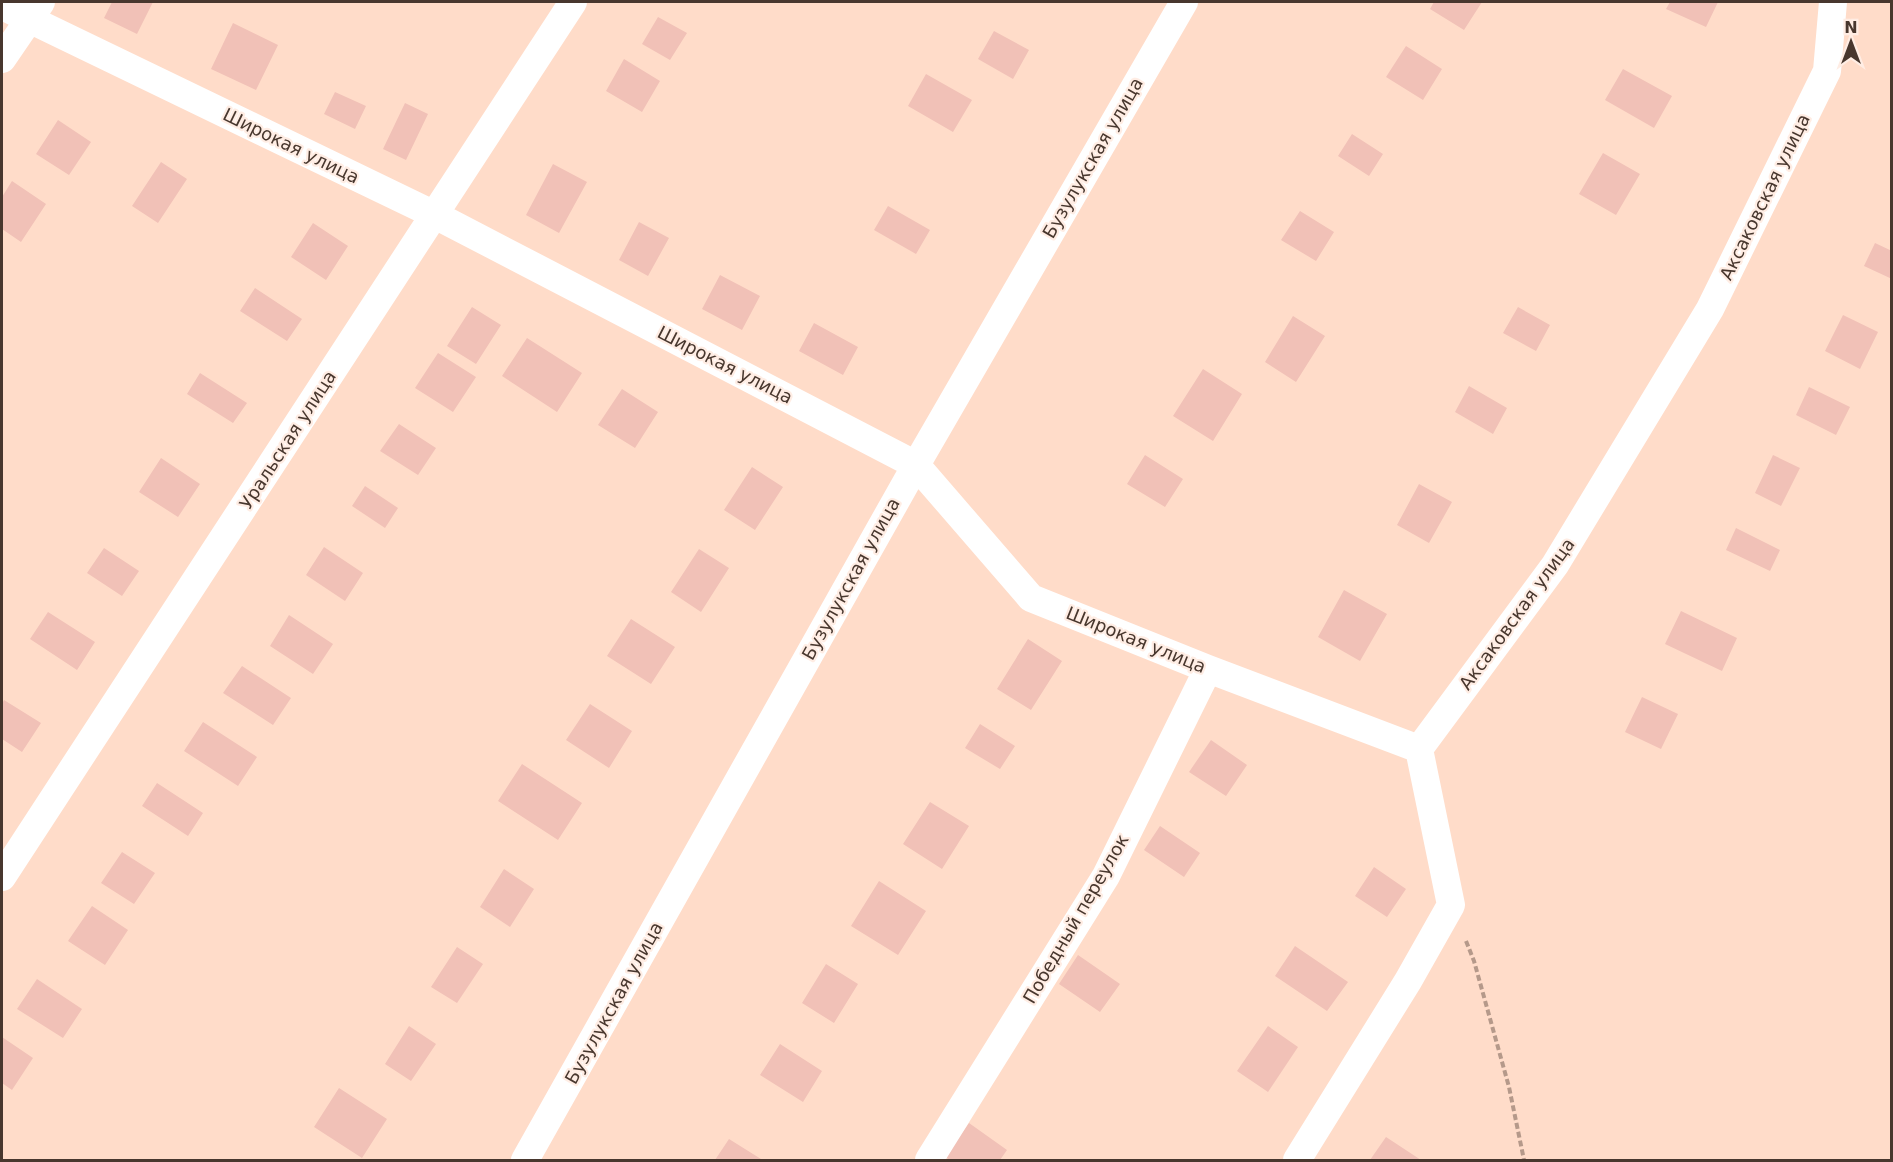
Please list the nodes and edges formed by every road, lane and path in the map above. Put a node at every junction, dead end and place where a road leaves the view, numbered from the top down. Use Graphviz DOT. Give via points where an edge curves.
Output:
graph roads {
  1 [pos="573,2"];
  2 [pos="1184,2"];
  3 [pos="1833,2"];
  4 [pos="2,6"];
  5 [pos="35,10"];
  6 [pos="2,59"];
  7 [pos="435,215"];
  8 [pos="916,465"];
  9 [pos="1208,669"];
  10 [pos="1419,749"];
  11 [pos="2,877"];
  12 [pos="1451,905"];
  13 [pos="525,1161"];
  14 [pos="929,1161"];
  15 [pos="1297,1161"];
  16 [pos="1524,1161"];
  1 -- 7 [label="street, Уральская улица"];
  2 -- 8 [label="street, Бузулукская улица"];
  3 -- 10 [label="street, Аксаковская улица" via="1827,71 1710,309 1556,565"];
  4 -- 5 [label="street, Широкая улица"];
  5 -- 6 [label="street"];
  5 -- 7 [label="street, Широкая улица"];
  7 -- 8 [label="street, Широкая улица"];
  7 -- 11 [label="street, Уральская улица"];
  8 -- 9 [label="street, Широкая улица" via="1031,598"];
  8 -- 13 [label="street, Бузулукская улица"];
  9 -- 10 [label="street, Широкая улица"];
  9 -- 14 [label="street, Победный переулок" via="1106,876"];
  10 -- 12 [label="street"];
  12 -- 15 [label="street"];
  12 -- 16 [label="path" via="1474,961 1509,1087"];
}
